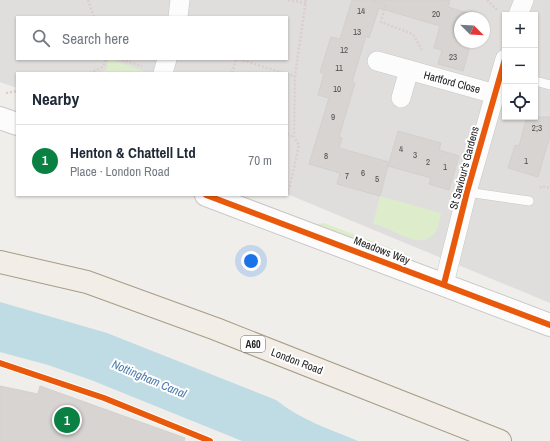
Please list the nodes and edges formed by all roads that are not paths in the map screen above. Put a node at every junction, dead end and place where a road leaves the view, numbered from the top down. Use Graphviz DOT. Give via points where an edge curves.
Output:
graph roads {
  1 [pos="180,0"];
  2 [pos="524,0"];
  3 [pos="519,12"];
  4 [pos="178,16"];
  5 [pos="167,60"];
  6 [pos="377,61"];
  7 [pos="409,70"];
  8 [pos="163,72"];
  9 [pos="502,74"];
  10 [pos="538,82"];
  11 [pos="550,85"];
  12 [pos="495,94"];
  13 [pos="401,98"];
  14 [pos="0,118"];
  15 [pos="16,124"];
  16 [pos="467,192"];
  17 [pos="209,196"];
  18 [pos="529,201"];
  19 [pos="0,262"];
  20 [pos="444,284"];
  21 [pos="550,325"];
  22 [pos="500,441"];
  1 -- 4 [label="street"];
  2 -- 3 [label="street"];
  5 -- 8 [label="street"];
  6 -- 7 [label="street, Hartford Close"];
  7 -- 12 [label="street, Hartford Close"];
  7 -- 13 [label="street, Hartford Close"];
  9 -- 12 [label="street, St Saviour's Gardens"];
  10 -- 11 [label="lane"];
  12 -- 16 [label="street, St Saviour's Gardens"];
  14 -- 15 [label="street"];
  16 -- 18 [label="lane"];
  16 -- 20 [label="street, St Saviour's Gardens"];
  17 -- 20 [label="street, Meadows Way"];
  19 -- 22 [label="main road, London Road / A60" via="88,282 216,329"];
  20 -- 21 [label="street, Meadows Way"];
}
